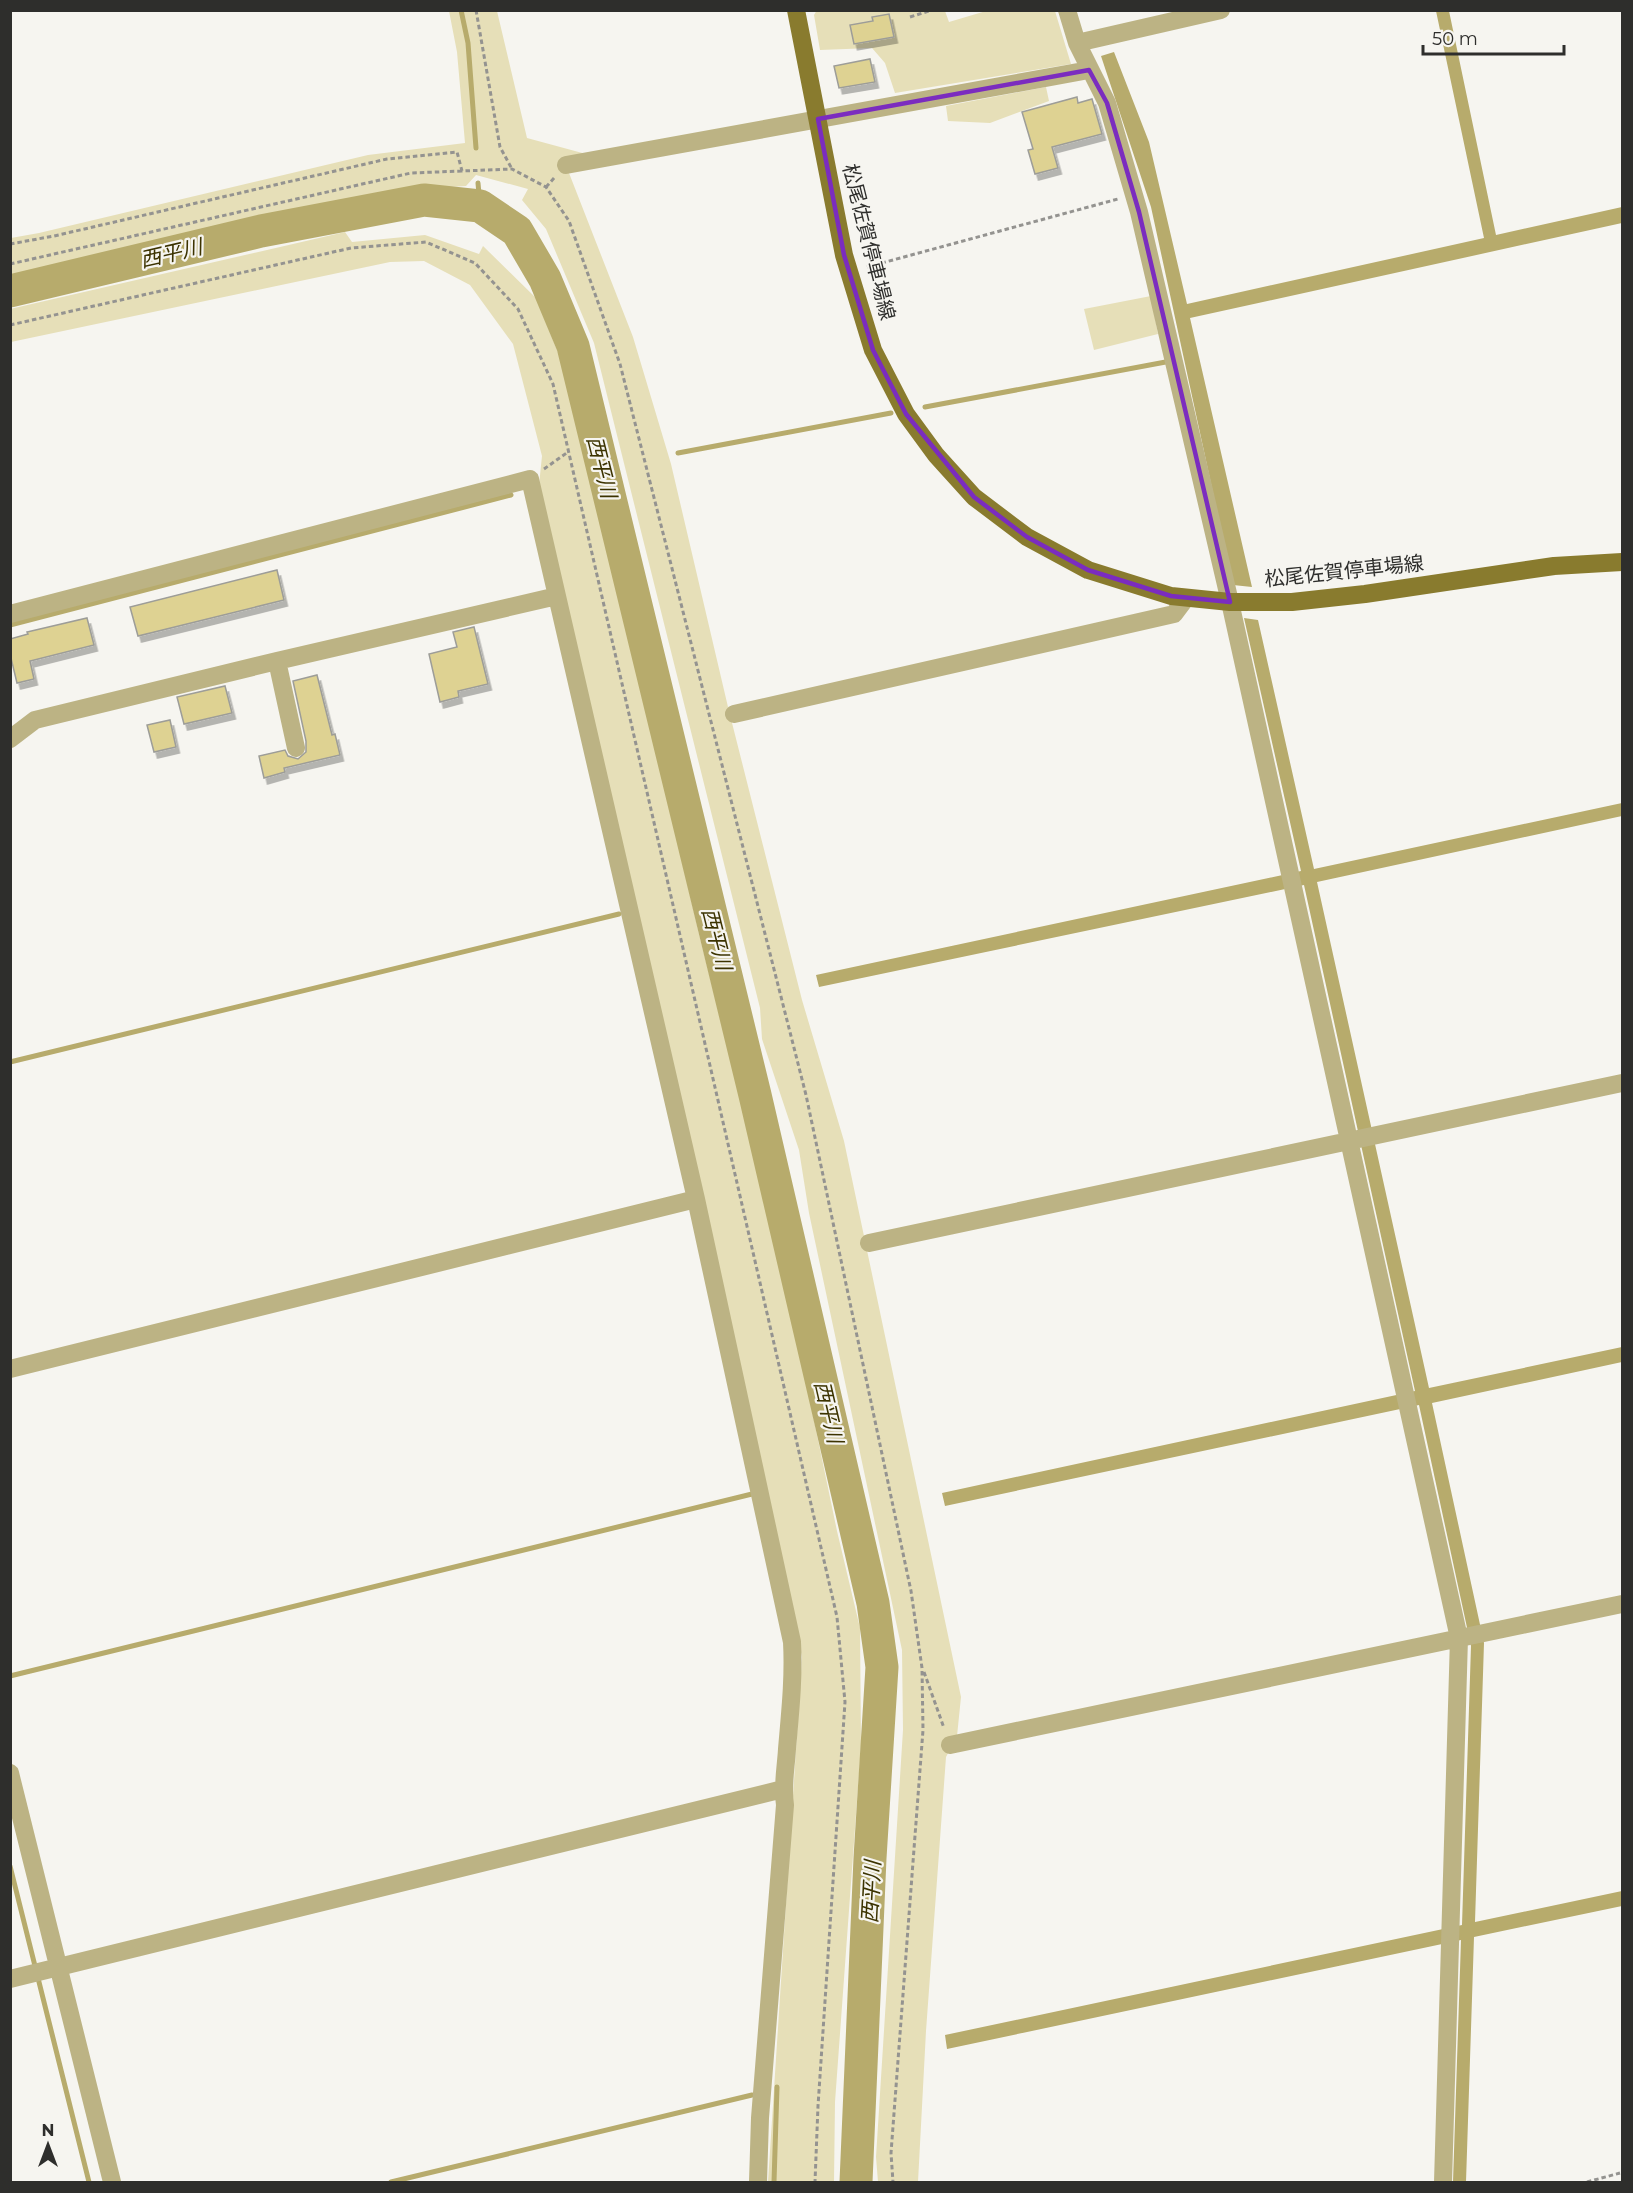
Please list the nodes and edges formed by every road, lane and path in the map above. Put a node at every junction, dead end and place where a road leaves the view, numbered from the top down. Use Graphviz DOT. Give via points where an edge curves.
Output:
graph roads {
  1 [pos="476,10"];
  2 [pos="796,10"];
  3 [pos="932,10"];
  4 [pos="1067,10"];
  5 [pos="1221,10"];
  6 [pos="910,17"];
  7 [pos="1077,43"];
  8 [pos="1089,70"];
  9 [pos="818,119"];
  10 [pos="566,165"];
  11 [pos="512,169"];
  12 [pos="462,171"];
  13 [pos="1134,195"];
  14 [pos="10,244"];
  15 [pos="10,264"];
  16 [pos="849,272"];
  17 [pos="10,325"];
  18 [pos="568,452"];
  19 [pos="530,478"];
  20 [pos="1623,562"];
  21 [pos="557,596"];
  22 [pos="1186,598"];
  23 [pos="1230,602"];
  24 [pos="10,614"];
  25 [pos="277,661"];
  26 [pos="734,714"];
  27 [pos="10,739"];
  28 [pos="296,748"];
  29 [pos="1623,1083"];
  30 [pos="1349,1142"];
  31 [pos="696,1199"];
  32 [pos="868,1243"];
  33 [pos="10,1369"];
  34 [pos="1623,1604"];
  35 [pos="1459,1638"];
  36 [pos="922,1668"];
  37 [pos="950,1745"];
  38 [pos="10,1773"];
  39 [pos="783,1789"];
  40 [pos="59,1967"];
  41 [pos="10,1979"];
  42 [pos="1620,2173"];
  43 [pos="112,2182"];
  44 [pos="759,2182"];
  45 [pos="815,2182"];
  46 [pos="893,2182"];
  47 [pos="1443,2182"];
  48 [pos="1587,2182"];
  1 -- 11 [label="path" via="500,147"];
  2 -- 9 [label="main road, 松尾佐賀停車場線"];
  3 -- 6 [label="path"];
  4 -- 7 [label="street"];
  5 -- 7 [label="street"];
  7 -- 8 [label="street"];
  8 -- 9 [label="street"];
  8 -- 13 [label="street" via="1107,103"];
  9 -- 10 [label="street"];
  9 -- 16 [label="main road, 松尾佐賀停車場線"];
  11 -- 12 [label="path"];
  11 -- 36 [label="path" via="546,187 569,221 620,364 806,1095 911,1591"];
  12 -- 14 [label="path" via="457,152 387,159"];
  12 -- 15 [label="path" via="411,173"];
  13 -- 16 [label="path"];
  13 -- 23 [label="street"];
  16 -- 22 [label="main road, 松尾佐賀停車場線" via="873,350 906,414 974,497 1027,537 1088,570"];
  17 -- 18 [label="path" via="351,248 426,242 475,263 518,309 553,384"];
  18 -- 19 [label="path"];
  18 -- 45 [label="path" via="837,1617 845,1702"];
  19 -- 21 [label="street"];
  19 -- 24 [label="street"];
  20 -- 23 [label="main road, 松尾佐賀停車場線" via="1554,566 1292,602"];
  21 -- 25 [label="street"];
  21 -- 31 [label="street"];
  22 -- 23 [label="main road, 松尾佐賀停車場線"];
  22 -- 26 [label="street" via="1174,614"];
  23 -- 30 [label="street"];
  25 -- 27 [label="street" via="35,720"];
  25 -- 28 [label="street"];
  29 -- 30 [label="street"];
  30 -- 32 [label="street"];
  30 -- 35 [label="street"];
  31 -- 33 [label="street"];
  31 -- 39 [label="street" via="792,1642"];
  34 -- 35 [label="street"];
  35 -- 37 [label="street"];
  35 -- 47 [label="street"];
  36 -- 37 [label="path"];
  36 -- 46 [label="path" via="923,1730 891,2153"];
  38 -- 40 [label="street"];
  39 -- 40 [label="street"];
  39 -- 44 [label="street"];
  40 -- 41 [label="street"];
  40 -- 43 [label="street"];
  42 -- 48 [label="path"];
}
